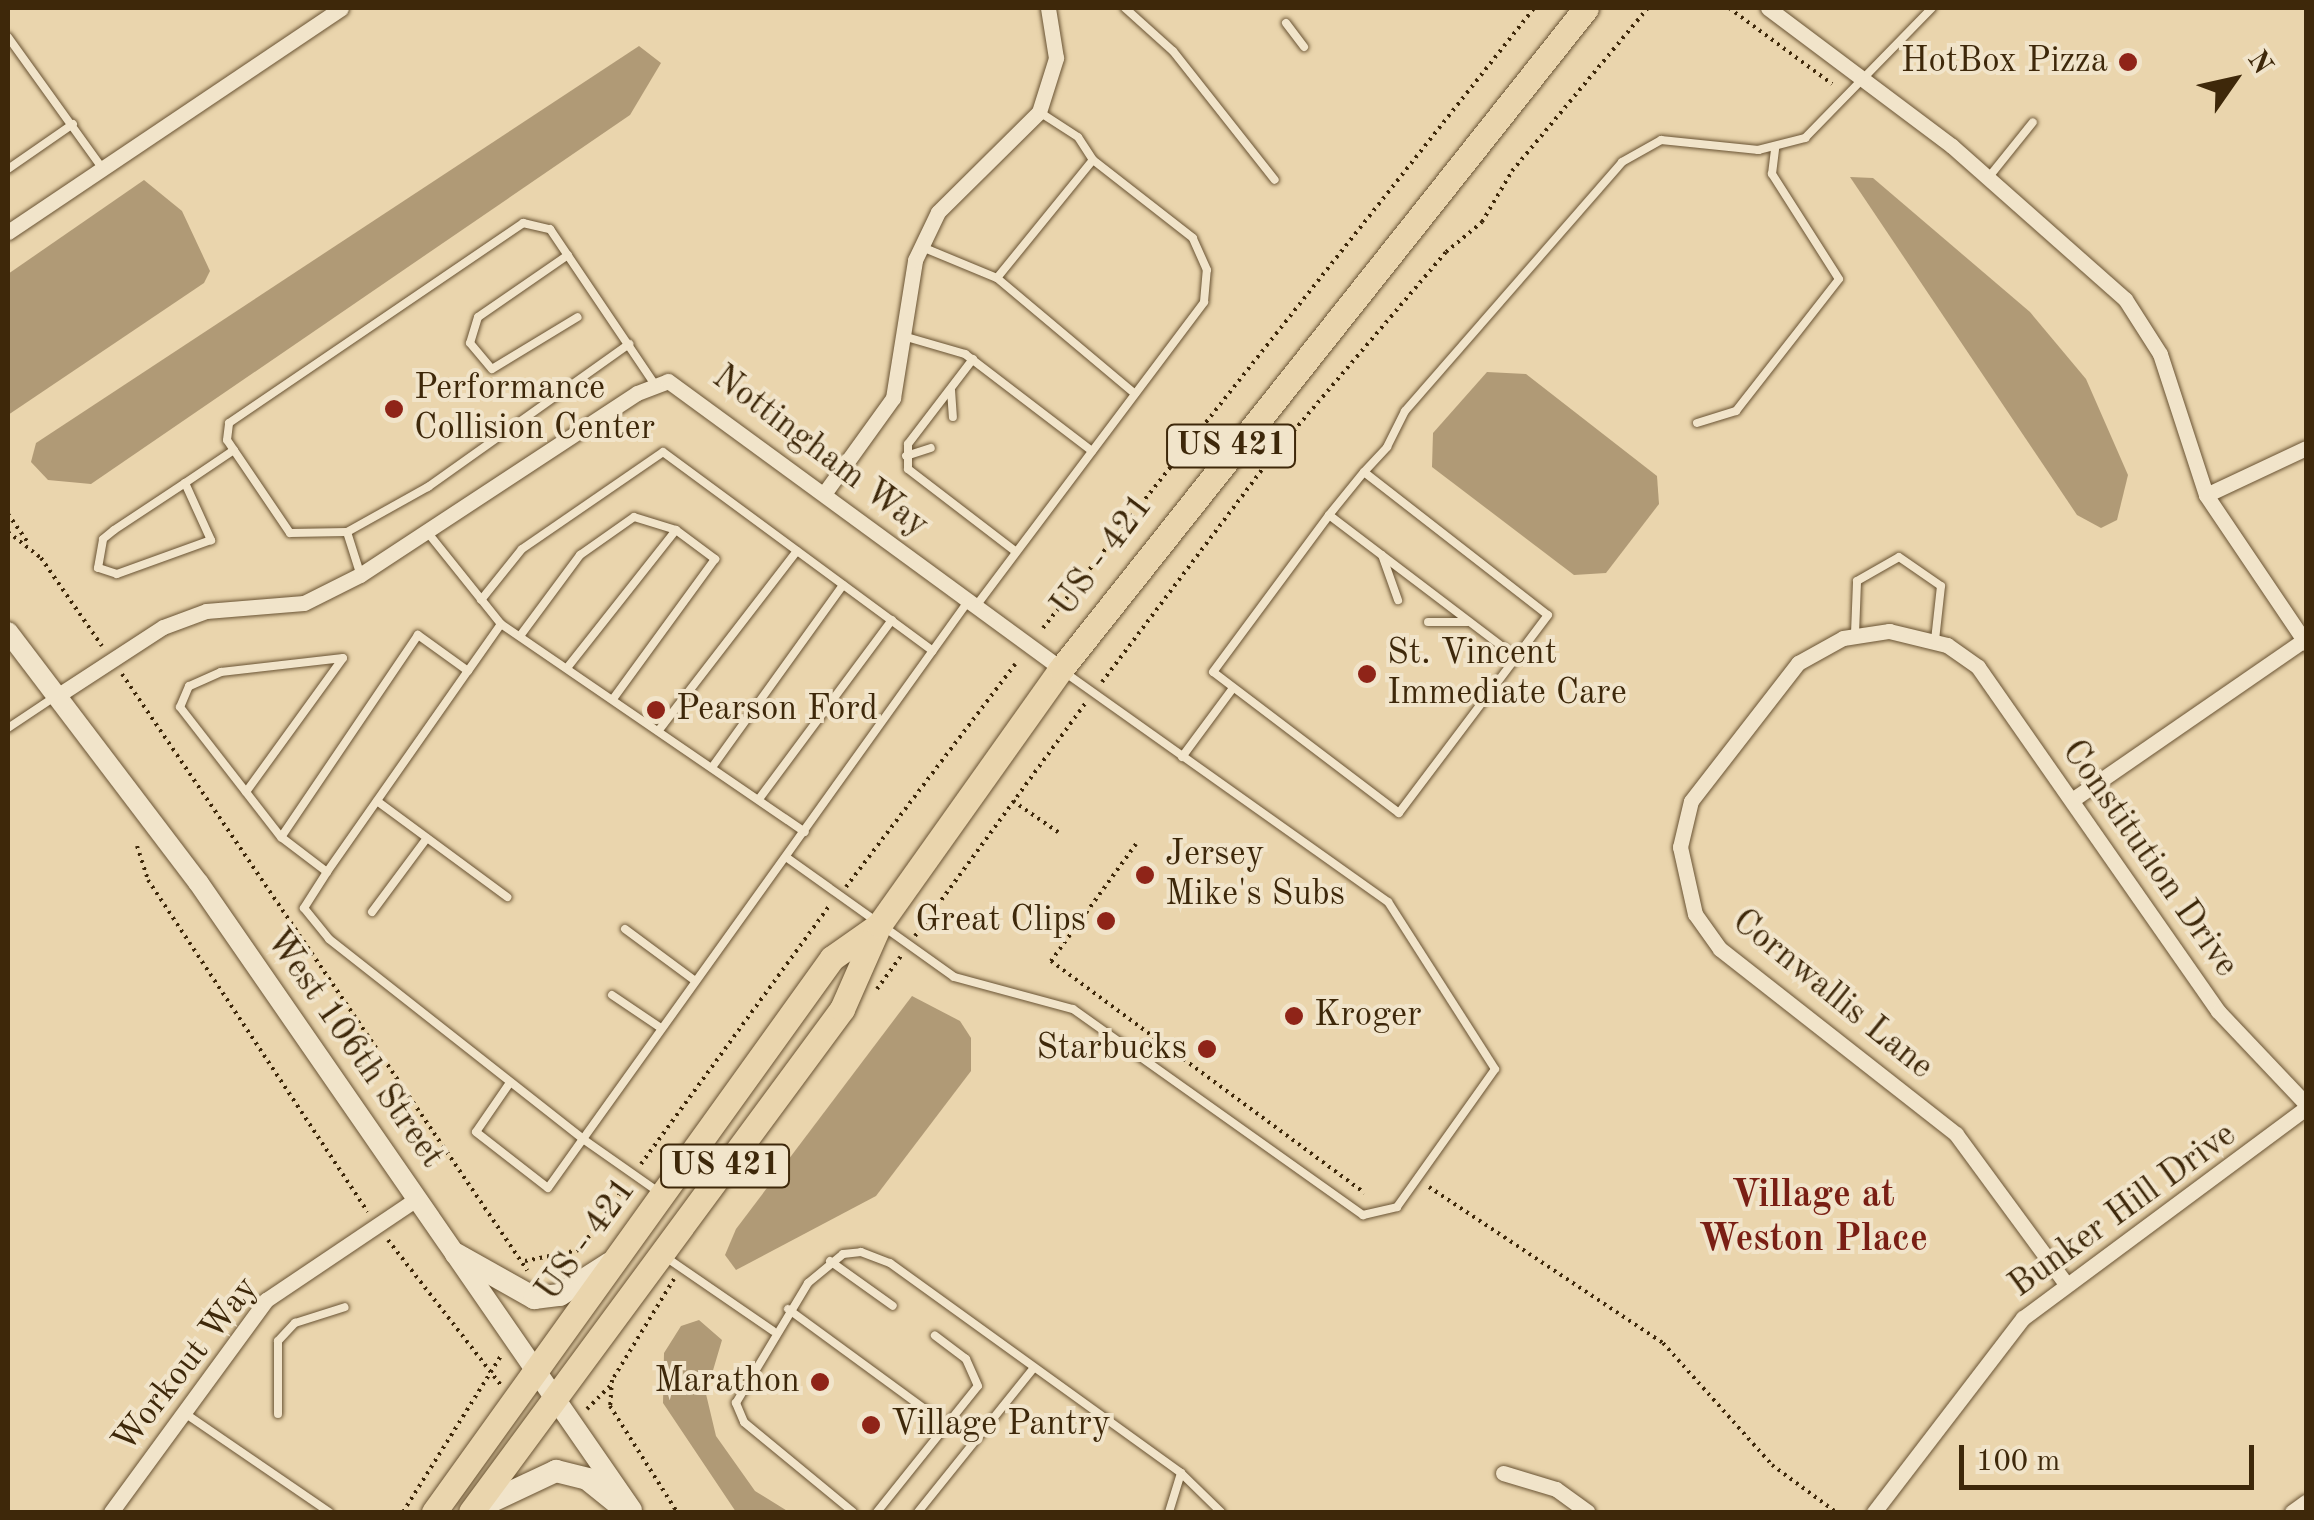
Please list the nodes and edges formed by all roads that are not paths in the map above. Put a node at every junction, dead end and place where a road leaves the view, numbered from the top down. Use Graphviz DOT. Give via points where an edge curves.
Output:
graph roads {
  1 [pos="341,8"];
  2 [pos="1048,8"];
  3 [pos="1124,8"];
  4 [pos="1586,8"];
  5 [pos="1768,8"];
  6 [pos="1932,8"];
  7 [pos="1286,23"];
  8 [pos="8,37"];
  9 [pos="1304,46"];
  10 [pos="1864,79"];
  11 [pos="1039,112"];
  12 [pos="2033,122"];
  13 [pos="73,124"];
  14 [pos="1775,148"];
  15 [pos="1093,160"];
  16 [pos="102,168"];
  17 [pos="8,169"];
  18 [pos="1989,177"];
  19 [pos="1275,180"];
  20 [pos="8,232"];
  21 [pos="922,247"];
  22 [pos="568,256"];
  23 [pos="997,278"];
  24 [pos="578,317"];
  25 [pos="903,336"];
  26 [pos="629,344"];
  27 [pos="973,359"];
  28 [pos="656,386"];
  29 [pos="950,390"];
  30 [pos="1135,394"];
  31 [pos="953,418"];
  32 [pos="1697,423"];
  33 [pos="931,448"];
  34 [pos="2306,448"];
  35 [pos="234,450"];
  36 [pos="1092,451"];
  37 [pos="906,456"];
  38 [pos="1364,472"];
  39 [pos="185,483"];
  40 [pos="826,491"];
  41 [pos="2206,495"];
  42 [pos="1329,515"];
  43 [pos="676,530"];
  44 [pos="426,531"];
  45 [pos="347,532"];
  46 [pos="797,551"];
  47 [pos="1016,552"];
  48 [pos="1382,555"];
  49 [pos="360,575"];
  50 [pos="843,585"];
  51 [pos="481,600"];
  52 [pos="1398,600"];
  53 [pos="973,603"];
  54 [pos="892,620"];
  55 [pos="1428,622"];
  56 [pos="1471,622"];
  57 [pos="501,624"];
  58 [pos="8,632"];
  59 [pos="1855,634"];
  60 [pos="520,636"];
  61 [pos="2305,642"];
  62 [pos="1941,643"];
  63 [pos="933,651"];
  64 [pos="1516,656"];
  65 [pos="566,668"];
  66 [pos="1060,669"];
  67 [pos="468,671"];
  68 [pos="1233,688"];
  69 [pos="57,696"];
  70 [pos="613,699"];
  71 [pos="8,728"];
  72 [pos="659,730"];
  73 [pos="1182,756"];
  74 [pos="713,766"];
  75 [pos="246,792"];
  76 [pos="759,798"];
  77 [pos="2072,800"];
  78 [pos="377,801"];
  79 [pos="805,832"];
  80 [pos="281,837"];
  81 [pos="427,838"];
  82 [pos="786,857"];
  83 [pos="328,872"];
  84 [pos="506,897"];
  85 [pos="372,912"];
  86 [pos="879,925"];
  87 [pos="624,929"];
  88 [pos="694,980"];
  89 [pos="612,995"];
  90 [pos="661,1028"];
  91 [pos="510,1084"];
  92 [pos="2306,1106"];
  93 [pos="583,1138"];
  94 [pos="663,1194"];
  95 [pos="418,1198"];
  96 [pos="456,1254"];
  97 [pos="617,1258"];
  98 [pos="670,1261"];
  99 [pos="830,1262"];
  100 [pos="2066,1284"];
  101 [pos="893,1306"];
  102 [pos="345,1307"];
  103 [pos="788,1309"];
  104 [pos="773,1331"];
  105 [pos="935,1336"];
  106 [pos="535,1370"];
  107 [pos="1033,1370"];
  108 [pos="554,1398"];
  109 [pos="182,1412"];
  110 [pos="278,1414"];
  111 [pos="948,1426"];
  112 [pos="1181,1473"];
  113 [pos="1503,1473"];
  114 [pos="2306,1502"];
  115 [pos="472,1511"];
  116 [pos="110,1512"];
  117 [pos="329,1512"];
  118 [pos="434,1512"];
  119 [pos="630,1512"];
  120 [pos="853,1512"];
  121 [pos="877,1512"];
  122 [pos="918,1512"];
  123 [pos="1169,1512"];
  124 [pos="1221,1512"];
  125 [pos="1588,1512"];
  126 [pos="1874,1512"];
  127 [pos="2292,1512"];
  1 -- 16 [label="street"];
  2 -- 11 [label="street" via="1056,58"];
  3 -- 19 [label="lane" via="1173,51"];
  4 -- 66 [label="main road, US - 421 / US 421"];
  5 -- 10 [label="street"];
  6 -- 10 [label="lane"];
  7 -- 9 [label="lane"];
  8 -- 13 [label="lane"];
  10 -- 14 [label="lane" via="1814,131"];
  10 -- 18 [label="street"];
  11 -- 15 [label="lane" via="1078,136"];
  11 -- 21 [label="street" via="938,212"];
  12 -- 18 [label="lane"];
  13 -- 16 [label="lane"];
  13 -- 17 [label="lane"];
  14 -- 32 [label="lane" via="1772,174 1839,279 1736,411"];
  14 -- 38 [label="lane" via="1679,138 1634,152 1404,411"];
  15 -- 23 [label="lane"];
  15 -- 30 [label="lane" via="1193,238 1206,270 1204,302"];
  16 -- 20 [label="street"];
  18 -- 41 [label="street" via="2139,316"];
  21 -- 23 [label="lane"];
  21 -- 25 [label="street"];
  22 -- 24 [label="lane" via="478,317 470,343 492,369"];
  22 -- 26 [label="lane"];
  22 -- 35 [label="lane" via="550,229 523,223 229,423"];
  23 -- 30 [label="lane"];
  25 -- 27 [label="lane"];
  25 -- 40 [label="street" via="892,398"];
  26 -- 28 [label="lane"];
  26 -- 45 [label="lane" via="428,487"];
  27 -- 29 [label="lane"];
  27 -- 36 [label="lane"];
  28 -- 40 [label="street, Nottingham Way" via="695,392"];
  28 -- 44 [label="street, Nottingham Way"];
  29 -- 31 [label="lane"];
  29 -- 37 [label="lane"];
  30 -- 36 [label="lane"];
  33 -- 37 [label="lane"];
  34 -- 41 [label="street"];
  35 -- 39 [label="lane"];
  35 -- 45 [label="lane" via="290,533"];
  36 -- 47 [label="lane"];
  37 -- 47 [label="lane" via="908,469"];
  38 -- 42 [label="lane"];
  38 -- 64 [label="lane" via="1548,614"];
  39 -- 39 [label="lane" via="103,539 98,568 117,574 212,540"];
  40 -- 53 [label="street, Nottingham Way"];
  41 -- 61 [label="street"];
  42 -- 48 [label="lane"];
  42 -- 68 [label="lane" via="1212,672"];
  43 -- 60 [label="lane" via="634,517 580,555"];
  43 -- 65 [label="lane"];
  43 -- 70 [label="lane" via="715,559"];
  44 -- 49 [label="street, Nottingham Way"];
  44 -- 51 [label="lane"];
  45 -- 49 [label="lane"];
  46 -- 50 [label="lane"];
  46 -- 51 [label="lane" via="663,452 522,550"];
  46 -- 72 [label="lane"];
  47 -- 53 [label="lane"];
  48 -- 52 [label="lane"];
  48 -- 56 [label="lane"];
  49 -- 69 [label="street, Nottingham Way" via="304,602 206,611"];
  50 -- 54 [label="lane"];
  50 -- 74 [label="lane"];
  51 -- 57 [label="lane"];
  53 -- 63 [label="lane"];
  53 -- 66 [label="street, Nottingham Way"];
  54 -- 63 [label="lane"];
  54 -- 76 [label="lane"];
  55 -- 56 [label="lane"];
  56 -- 64 [label="lane"];
  57 -- 60 [label="lane"];
  57 -- 67 [label="lane"];
  58 -- 69 [label="street, West 106th Street"];
  59 -- 62 [label="street"];
  59 -- 62 [label="lane" via="1857,582 1875,563 1899,557 1922,565 1941,586"];
  59 -- 100 [label="street, Cornwallis Lane" via="1789,672 1702,781 1683,826 1684,885 1720,949 1973,1151"];
  60 -- 65 [label="lane"];
  61 -- 77 [label="street"];
  62 -- 77 [label="street, Constitution Drive" via="1990,681"];
  63 -- 79 [label="lane"];
  64 -- 68 [label="lane" via="1399,813"];
  65 -- 70 [label="lane"];
  66 -- 73 [label="lane"];
  66 -- 86 [label="main road, US - 421 / US 421"];
  67 -- 78 [label="lane"];
  67 -- 80 [label="lane" via="418,636"];
  68 -- 73 [label="lane"];
  69 -- 71 [label="lane"];
  69 -- 95 [label="street, West 106th Street"];
  70 -- 72 [label="lane"];
  72 -- 74 [label="lane"];
  73 -- 86 [label="lane" via="1388,902 1495,1069 1397,1206 1363,1215 1073,1009 954,977"];
  74 -- 76 [label="lane"];
  75 -- 75 [label="lane" via="180,707 189,686 221,672 343,658"];
  75 -- 80 [label="lane"];
  76 -- 79 [label="lane"];
  77 -- 92 [label="street, Constitution Drive" via="2218,1011"];
  78 -- 81 [label="lane"];
  78 -- 83 [label="lane"];
  79 -- 82 [label="lane"];
  80 -- 83 [label="lane"];
  81 -- 84 [label="lane"];
  81 -- 85 [label="lane"];
  82 -- 86 [label="lane"];
  82 -- 88 [label="lane"];
  83 -- 91 [label="lane" via="304,908 329,939"];
  86 -- 94 [label="main road, US - 421 / US 421" via="832,958"];
  86 -- 98 [label="main road, US - 421 / US 421" via="842,1008"];
  87 -- 88 [label="lane"];
  88 -- 90 [label="lane"];
  89 -- 90 [label="lane"];
  90 -- 93 [label="lane"];
  91 -- 93 [label="lane"];
  91 -- 93 [label="lane" via="476,1132 548,1188"];
  92 -- 100 [label="street, Bunker Hill Drive"];
  93 -- 94 [label="lane"];
  94 -- 97 [label="main road, US - 421 / US 421"];
  95 -- 96 [label="street, West 106th Street"];
  95 -- 109 [label="street, Workout Way" via="266,1300"];
  96 -- 97 [label="main road" via="534,1298 560,1295"];
  96 -- 106 [label="street, West 106th Street"];
  97 -- 106 [label="main road, US - 421 / US 421"];
  98 -- 104 [label="lane"];
  98 -- 108 [label="main road, US - 421 / US 421"];
  99 -- 101 [label="lane"];
  99 -- 103 [label="lane"];
  99 -- 107 [label="lane" via="861,1252 890,1263"];
  100 -- 126 [label="street, Bunker Hill Drive" via="2008,1336"];
  102 -- 110 [label="lane" via="295,1323 278,1341"];
  103 -- 104 [label="lane"];
  103 -- 111 [label="lane"];
  104 -- 120 [label="lane" via="736,1404 744,1422"];
  105 -- 111 [label="lane" via="980,1376"];
  106 -- 108 [label="street, West 106th Street"];
  106 -- 118 [label="main road, US - 421 / US 421"];
  107 -- 112 [label="lane"];
  107 -- 122 [label="lane"];
  108 -- 115 [label="main road, US - 421 / US 421"];
  108 -- 119 [label="street, West 106th Street"];
  109 -- 116 [label="street, Workout Way"];
  109 -- 117 [label="lane"];
  111 -- 121 [label="lane"];
  112 -- 123 [label="lane"];
  112 -- 124 [label="lane"];
  113 -- 125 [label="street" via="1556,1490"];
  114 -- 127 [label="street"];
  115 -- 119 [label="main road" via="556,1471 586,1479"];
}
